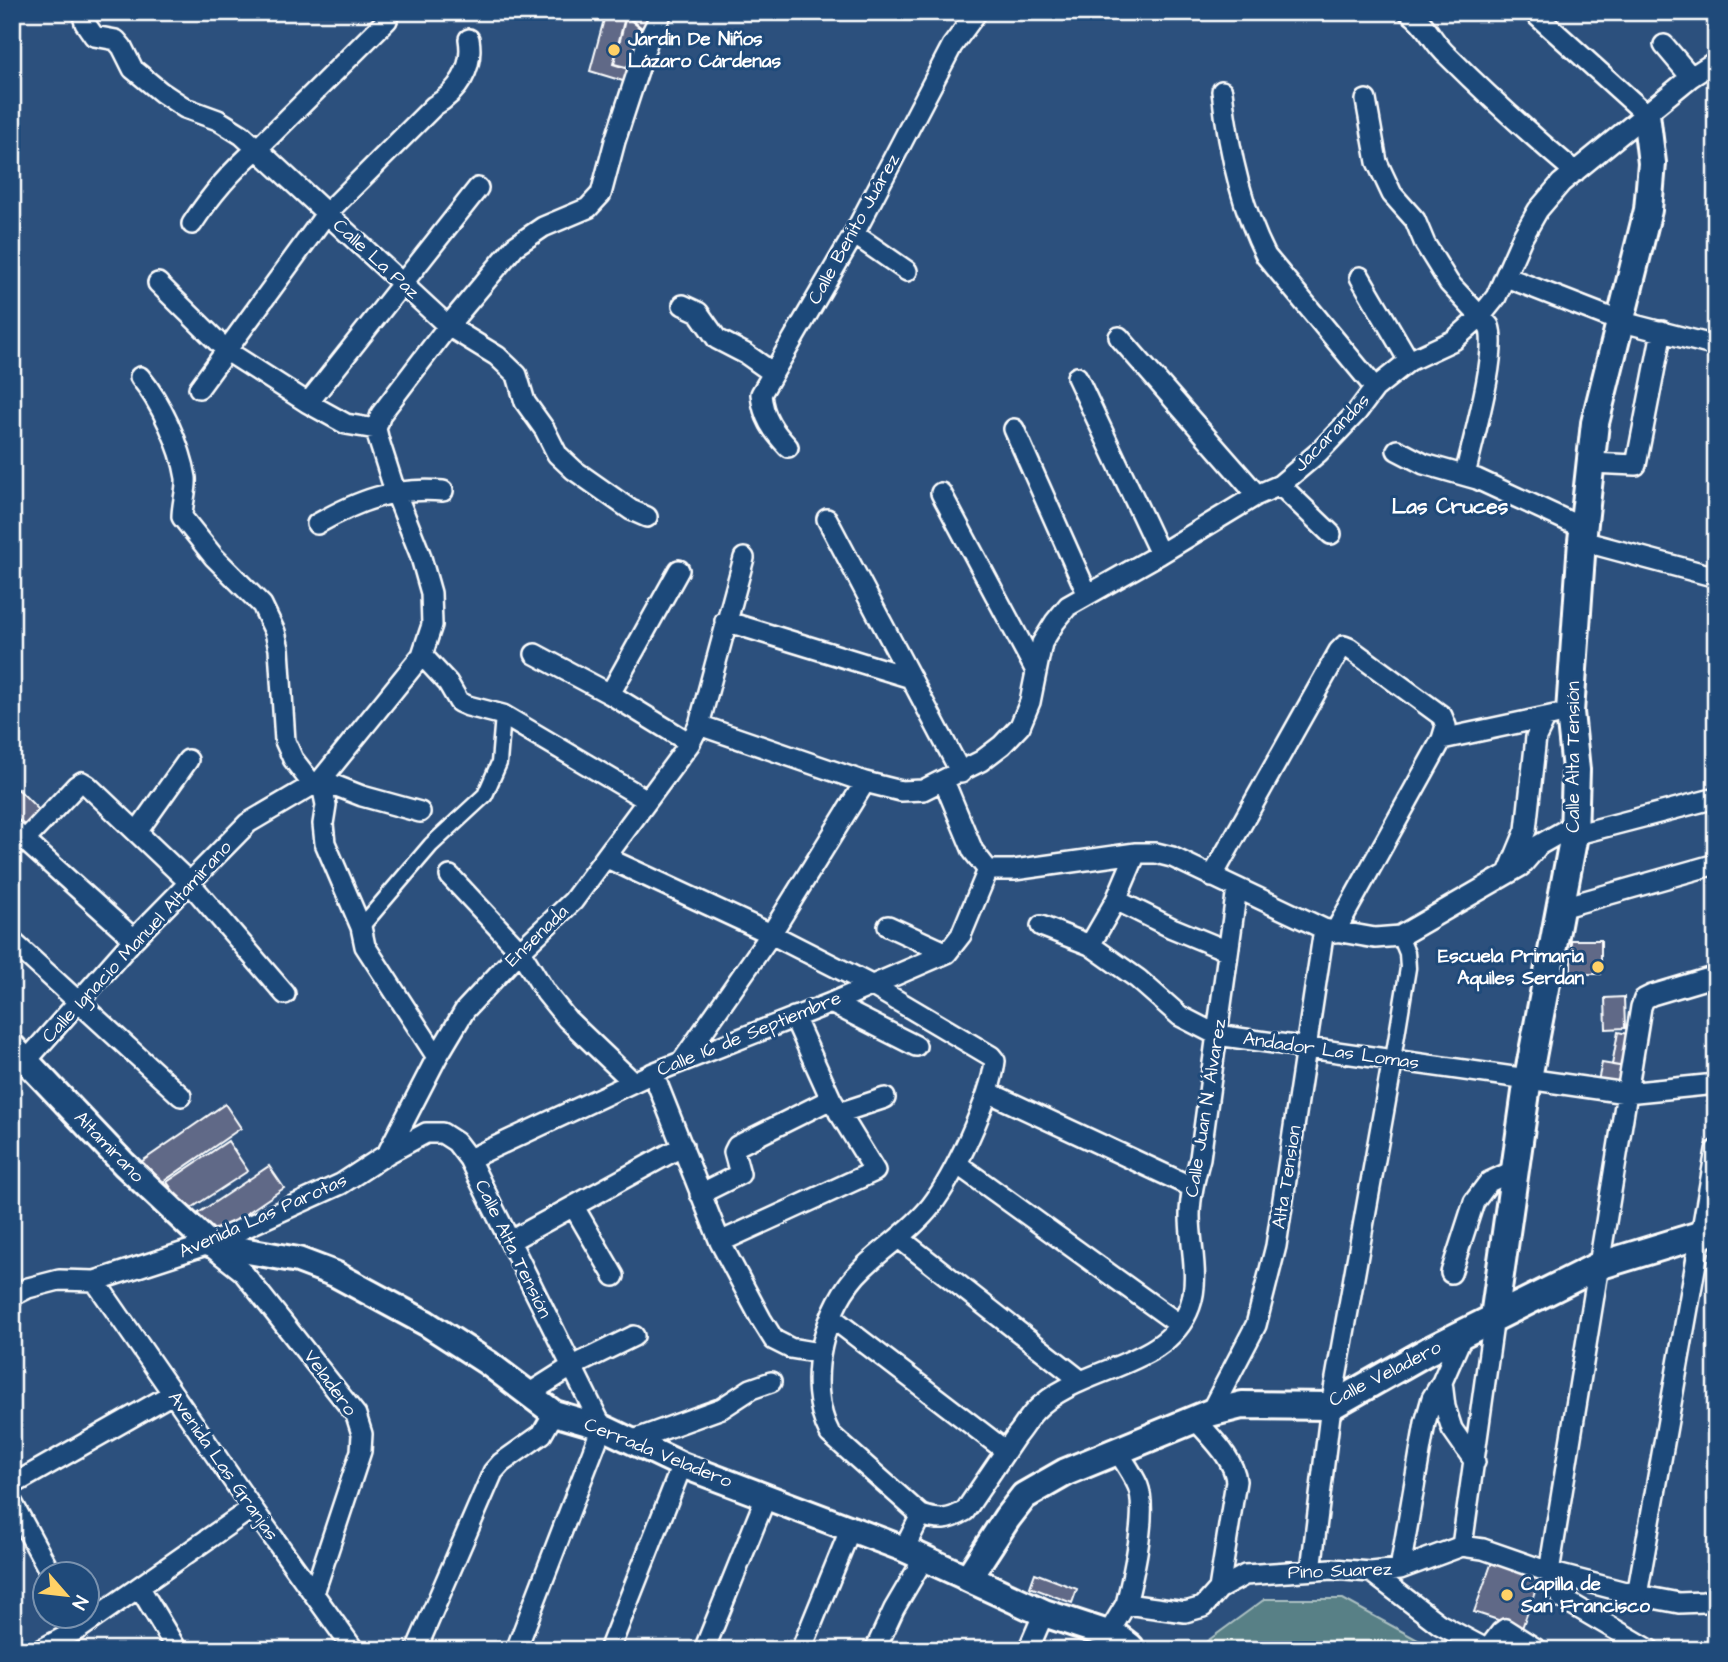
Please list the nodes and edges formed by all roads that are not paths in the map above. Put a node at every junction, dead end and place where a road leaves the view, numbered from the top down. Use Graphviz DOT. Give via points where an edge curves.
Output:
graph roads {
  1 [pos="662,12"];
  2 [pos="977,12"];
  3 [pos="1409,12"];
  4 [pos="1533,12"];
  5 [pos="388,16"];
  6 [pos="83,18"];
  7 [pos="469,39"];
  8 [pos="1664,45"];
  9 [pos="1716,61"];
  10 [pos="1691,77"];
  11 [pos="1222,91"];
  12 [pos="1366,100"];
  13 [pos="1646,114"];
  14 [pos="257,149"];
  15 [pos="1575,172"];
  16 [pos="478,188"];
  17 [pos="326,214"];
  18 [pos="192,224"];
  19 [pos="854,234"];
  20 [pos="907,271"];
  21 [pos="1360,277"];
  22 [pos="1506,277"];
  23 [pos="402,282"];
  24 [pos="158,283"];
  25 [pos="683,305"];
  26 [pos="1480,317"];
  27 [pos="1619,320"];
  28 [pos="449,326"];
  29 [pos="1662,331"];
  30 [pos="1119,337"];
  31 [pos="1716,345"];
  32 [pos="227,351"];
  33 [pos="1409,361"];
  34 [pos="773,373"];
  35 [pos="140,377"];
  36 [pos="1077,377"];
  37 [pos="199,388"];
  38 [pos="1375,388"];
  39 [pos="308,403"];
  40 [pos="376,429"];
  41 [pos="1014,429"];
  42 [pos="788,447"];
  43 [pos="1397,450"];
  44 [pos="1590,463"];
  45 [pos="1465,475"];
  46 [pos="1280,485"];
  47 [pos="395,491"];
  48 [pos="443,491"];
  49 [pos="941,493"];
  50 [pos="1257,495"];
  51 [pos="647,517"];
  52 [pos="827,519"];
  53 [pos="317,524"];
  54 [pos="1332,534"];
  55 [pos="1582,535"];
  56 [pos="1160,554"];
  57 [pos="744,558"];
  58 [pos="679,570"];
  59 [pos="1716,577"];
  60 [pos="1087,593"];
  61 [pos="726,621"];
  62 [pos="535,654"];
  63 [pos="422,655"];
  64 [pos="1036,671"];
  65 [pos="911,678"];
  66 [pos="610,694"];
  67 [pos="1558,714"];
  68 [pos="503,715"];
  69 [pos="1444,733"];
  70 [pos="694,734"];
  71 [pos="188,760"];
  72 [pos="952,777"];
  73 [pos="865,782"];
  74 [pos="317,783"];
  75 [pos="1716,798"];
  76 [pos="647,800"];
  77 [pos="420,812"];
  78 [pos="1574,830"];
  79 [pos="137,832"];
  80 [pos="19,835"];
  81 [pos="1136,853"];
  82 [pos="607,858"];
  83 [pos="1716,864"];
  84 [pos="988,870"];
  85 [pos="1509,872"];
  86 [pos="450,876"];
  87 [pos="1212,877"];
  88 [pos="189,883"];
  89 [pos="1237,888"];
  90 [pos="1116,901"];
  91 [pos="1560,908"];
  92 [pos="888,926"];
  93 [pos="1041,926"];
  94 [pos="361,928"];
  95 [pos="1330,931"];
  96 [pos="771,934"];
  97 [pos="1400,936"];
  98 [pos="134,939"];
  99 [pos="12,941"];
  100 [pos="1090,945"];
  101 [pos="520,951"];
  102 [pos="1228,951"];
  103 [pos="947,953"];
  104 [pos="1716,976"];
  105 [pos="871,985"];
  106 [pos="285,993"];
  107 [pos="80,1002"];
  108 [pos="831,1003"];
  109 [pos="794,1017"];
  110 [pos="1217,1035"];
  111 [pos="916,1045"];
  112 [pos="1307,1049"];
  113 [pos="20,1053"];
  114 [pos="437,1057"];
  115 [pos="1393,1059"];
  116 [pos="683,1060"];
  117 [pos="653,1073"];
  118 [pos="1528,1078"];
  119 [pos="633,1082"];
  120 [pos="1716,1084"];
  121 [pos="988,1092"];
  122 [pos="1626,1093"];
  123 [pos="181,1096"];
  124 [pos="885,1098"];
  125 [pos="835,1106"];
  126 [pos="683,1146"];
  127 [pos="1716,1150"];
  128 [pos="387,1154"];
  129 [pos="469,1159"];
  130 [pos="957,1164"];
  131 [pos="1517,1169"];
  132 [pos="1192,1187"];
  133 [pos="700,1194"];
  134 [pos="574,1207"];
  135 [pos="1709,1231"];
  136 [pos="899,1238"];
  137 [pos="510,1241"];
  138 [pos="720,1242"];
  139 [pos="209,1244"];
  140 [pos="1598,1266"];
  141 [pos="1451,1273"];
  142 [pos="614,1276"];
  143 [pos="95,1281"];
  144 [pos="12,1296"];
  145 [pos="831,1317"];
  146 [pos="1494,1317"];
  147 [pos="1180,1325"];
  148 [pos="1463,1334"];
  149 [pos="634,1336"];
  150 [pos="820,1353"];
  151 [pos="571,1367"];
  152 [pos="1080,1380"];
  153 [pos="771,1382"];
  154 [pos="1442,1382"];
  155 [pos="530,1392"];
  156 [pos="172,1394"];
  157 [pos="1331,1406"];
  158 [pos="554,1413"];
  159 [pos="1203,1417"];
  160 [pos="602,1427"];
  161 [pos="631,1441"];
  162 [pos="1006,1451"];
  163 [pos="1118,1452"];
  164 [pos="1475,1462"];
  165 [pos="682,1465"];
  166 [pos="12,1485"];
  167 [pos="766,1497"];
  168 [pos="12,1502"];
  169 [pos="252,1508"];
  170 [pos="921,1515"];
  171 [pos="850,1530"];
  172 [pos="1462,1546"];
  173 [pos="919,1556"];
  174 [pos="43,1560"];
  175 [pos="1401,1569"];
  176 [pos="1311,1570"];
  177 [pos="1371,1572"];
  178 [pos="1549,1572"];
  179 [pos="961,1575"];
  180 [pos="140,1588"];
  181 [pos="1219,1589"];
  182 [pos="314,1593"];
  183 [pos="1637,1595"];
  184 [pos="1716,1597"];
  185 [pos="1126,1604"];
  186 [pos="102,1609"];
  187 [pos="1044,1613"];
  188 [pos="67,1630"];
  189 [pos="1123,1644"];
  190 [pos="43,1649"];
  191 [pos="177,1650"];
  192 [pos="354,1650"];
  193 [pos="415,1650"];
  194 [pos="516,1650"];
  195 [pos="609,1650"];
  196 [pos="704,1650"];
  197 [pos="801,1650"];
  198 [pos="875,1650"];
  199 [pos="1028,1650"];
  200 [pos="1538,1650"];
  201 [pos="1650,1650"];
  1 -- 28 [label="street" via="647,43 601,194 588,208 543,227 516,246"];
  2 -- 19 [label="street, Calle Benito Juárez" via="952,46"];
  3 -- 15 [label="street" via="1512,120"];
  4 -- 13 [label="street"];
  5 -- 14 [label="street"];
  6 -- 14 [label="street, Calle La Paz" via="94,36 116,40 141,78 186,108 230,126"];
  7 -- 17 [label="street" via="471,50 463,79 449,97 434,106"];
  8 -- 10 [label="street"];
  9 -- 10 [label="street, Jacarandas"];
  10 -- 13 [label="street, Jacarandas"];
  11 -- 38 [label="street" via="1226,131 1257,239"];
  12 -- 26 [label="street" via="1377,162 1392,194 1415,220 1448,283"];
  13 -- 15 [label="street, Jacarandas"];
  13 -- 27 [label="main road, Calle Alta Tensión" via="1652,163 1647,210"];
  14 -- 17 [label="street, Calle La Paz"];
  14 -- 18 [label="street" via="216,188"];
  15 -- 22 [label="street, Jacarandas" via="1538,211"];
  16 -- 23 [label="street"];
  17 -- 23 [label="street, Calle La Paz"];
  17 -- 32 [label="street"];
  19 -- 20 [label="street"];
  19 -- 34 [label="street, Calle Benito Juárez"];
  21 -- 33 [label="street"];
  22 -- 26 [label="street, Jacarandas"];
  22 -- 27 [label="street"];
  23 -- 28 [label="street, Calle La Paz"];
  23 -- 39 [label="street"];
  24 -- 32 [label="street"];
  25 -- 34 [label="street" via="698,312 717,339"];
  26 -- 33 [label="street, Jacarandas" via="1454,340"];
  26 -- 45 [label="street" via="1492,335 1492,356"];
  27 -- 29 [label="street"];
  27 -- 44 [label="main road, Calle Alta Tensión"];
  28 -- 40 [label="street" via="381,414"];
  28 -- 51 [label="street, Calle La Paz" via="497,356 517,375 525,402 557,454"];
  29 -- 31 [label="street"];
  29 -- 44 [label="street" via="1636,465"];
  30 -- 50 [label="street"];
  32 -- 37 [label="street"];
  32 -- 39 [label="street"];
  33 -- 38 [label="street, Jacarandas"];
  34 -- 42 [label="street, Calle Benito Juárez" via="761,394 762,405 769,424"];
  35 -- 74 [label="street" via="153,393 186,478 182,517 262,605 275,632 285,741 293,760"];
  36 -- 56 [label="street"];
  38 -- 46 [label="street, Jacarandas" via="1319,452"];
  39 -- 40 [label="street" via="346,424"];
  40 -- 47 [label="street, Calle Ignacio Manuel Altamirano"];
  41 -- 60 [label="street"];
  43 -- 45 [label="street" via="1424,464"];
  44 -- 55 [label="main road, Calle Alta Tensión"];
  45 -- 55 [label="street"];
  46 -- 50 [label="street, Jacarandas"];
  46 -- 54 [label="street"];
  47 -- 48 [label="street"];
  47 -- 53 [label="street"];
  47 -- 63 [label="street, Calle Ignacio Manuel Altamirano" via="431,593 432,625"];
  49 -- 64 [label="street"];
  50 -- 56 [label="street, Jacarandas"];
  52 -- 65 [label="street"];
  55 -- 59 [label="street"];
  55 -- 67 [label="main road, Calle Alta Tensión"];
  56 -- 60 [label="street, Jacarandas"];
  57 -- 61 [label="street"];
  58 -- 66 [label="street"];
  60 -- 64 [label="street, Jacarandas" via="1055,622 1042,643"];
  61 -- 65 [label="street"];
  61 -- 70 [label="street"];
  62 -- 66 [label="street, Jacarandas"];
  63 -- 68 [label="street" via="459,702"];
  63 -- 74 [label="street, Calle Ignacio Manuel Altamirano"];
  64 -- 72 [label="street, Jacarandas" via="1020,726 1002,746"];
  65 -- 72 [label="street"];
  66 -- 70 [label="street, Jacarandas"];
  67 -- 69 [label="street"];
  67 -- 78 [label="main road, Calle Alta Tensión" via="1576,769"];
  67 -- 85 [label="street" via="1536,737 1527,830"];
  68 -- 76 [label="street"];
  68 -- 94 [label="street" via="499,763 485,795 430,845"];
  69 -- 87 [label="street" via="1441,716 1344,646"];
  69 -- 95 [label="street"];
  70 -- 73 [label="street, Jacarandas"];
  70 -- 76 [label="street, Ensenada"];
  71 -- 79 [label="street"];
  72 -- 73 [label="street, Jacarandas" via="922,790 901,791"];
  72 -- 84 [label="street" via="973,851"];
  73 -- 96 [label="street"];
  74 -- 77 [label="street"];
  74 -- 88 [label="street, Calle Ignacio Manuel Altamirano" via="248,823"];
  74 -- 94 [label="street" via="326,805 325,843"];
  75 -- 78 [label="street"];
  76 -- 82 [label="street, Ensenada"];
  78 -- 85 [label="street" via="1539,845 1521,866"];
  78 -- 91 [label="main road, Calle Alta Tensión"];
  79 -- 80 [label="street" via="82,782"];
  79 -- 88 [label="street"];
  80 -- 98 [label="street"];
  81 -- 84 [label="street"];
  81 -- 87 [label="street" via="1172,857"];
  81 -- 90 [label="street"];
  82 -- 96 [label="street"];
  82 -- 101 [label="street, Ensenada" via="573,901"];
  83 -- 91 [label="street"];
  84 -- 103 [label="street" via="961,935"];
  85 -- 97 [label="street"];
  86 -- 101 [label="street"];
  87 -- 89 [label="street"];
  88 -- 98 [label="street, Calle Ignacio Manuel Altamirano"];
  88 -- 106 [label="street"];
  89 -- 95 [label="street"];
  89 -- 102 [label="street, Calle Juan N. Álvarez"];
  90 -- 100 [label="street"];
  90 -- 102 [label="street"];
  91 -- 118 [label="main road, Calle Alta Tensión"];
  92 -- 103 [label="street"];
  93 -- 100 [label="street, Andador Las Lomas"];
  94 -- 114 [label="street" via="365,946"];
  95 -- 97 [label="street" via="1375,938"];
  95 -- 112 [label="street, Alta Tension"];
  96 -- 105 [label="street"];
  96 -- 116 [label="street"];
  97 -- 115 [label="street" via="1408,968"];
  98 -- 107 [label="street, Calle Ignacio Manuel Altamirano"];
  99 -- 107 [label="street"];
  100 -- 110 [label="street, Andador Las Lomas" via="1180,1016"];
  101 -- 114 [label="street, Ensenada" via="465,1010"];
  101 -- 119 [label="street" via="567,1019"];
  102 -- 110 [label="street, Calle Juan N. Álvarez"];
  103 -- 105 [label="street, Calle 16 de Septiembre"];
  104 -- 122 [label="street" via="1644,999"];
  105 -- 108 [label="street, Calle 16 de Septiembre"];
  105 -- 121 [label="street" via="991,1056 995,1061"];
  107 -- 113 [label="street, Calle Ignacio Manuel Altamirano"];
  107 -- 123 [label="street"];
  108 -- 109 [label="street, Calle 16 de Septiembre"];
  108 -- 111 [label="street"];
  109 -- 116 [label="street, Calle 16 de Septiembre"];
  109 -- 125 [label="street"];
  110 -- 112 [label="street, Andador Las Lomas"];
  110 -- 132 [label="street, Calle Juan N. Álvarez"];
  112 -- 115 [label="street, Andador Las Lomas"];
  112 -- 159 [label="street, Alta Tension" via="1276,1246 1256,1325"];
  113 -- 139 [label="street, Altamirano" via="124,1164"];
  114 -- 128 [label="street, Ensenada"];
  115 -- 118 [label="street, Andador Las Lomas"];
  115 -- 157 [label="street"];
  116 -- 117 [label="street, Calle 16 de Septiembre"];
  117 -- 119 [label="street, Calle 16 de Septiembre"];
  117 -- 126 [label="street"];
  118 -- 122 [label="street, Andador Las Lomas"];
  118 -- 131 [label="main road, Calle Alta Tensión"];
  119 -- 129 [label="street, Calle 16 de Septiembre"];
  120 -- 122 [label="street, Andador Las Lomas"];
  121 -- 130 [label="street"];
  121 -- 132 [label="street"];
  122 -- 140 [label="street"];
  124 -- 125 [label="street"];
  125 -- 133 [label="street" via="737,1146 734,1152 740,1174"];
  125 -- 138 [label="street" via="875,1171"];
  126 -- 133 [label="street"];
  126 -- 134 [label="street"];
  127 -- 135 [label="street"];
  128 -- 129 [label="street, Calle Alta Tensión" via="426,1133 442,1133"];
  128 -- 139 [label="street, Avenida Las Parotas" via="341,1184"];
  129 -- 137 [label="street, Calle Alta Tensión"];
  130 -- 136 [label="street" via="931,1206"];
  130 -- 147 [label="street"];
  131 -- 141 [label="street" via="1489,1182 1474,1202"];
  131 -- 146 [label="main road, Calle Alta Tensión"];
  132 -- 147 [label="street, Calle Juan N. Álvarez" via="1195,1290"];
  133 -- 138 [label="street"];
  134 -- 137 [label="street"];
  134 -- 142 [label="street"];
  135 -- 140 [label="main road, Calle Veladero"];
  135 -- 183 [label="street"];
  136 -- 145 [label="street" via="862,1268 842,1293"];
  136 -- 152 [label="street"];
  137 -- 151 [label="street, Calle Alta Tensión"];
  138 -- 150 [label="street" via="775,1340 790,1348"];
  139 -- 143 [label="street, Avenida Las Parotas"];
  139 -- 155 [label="street, Cerrada Veladero" via="298,1260 335,1274 426,1323"];
  139 -- 182 [label="street, Veladero" via="242,1271 356,1415 362,1434 361,1451"];
  140 -- 146 [label="main road, Calle Veladero"];
  140 -- 178 [label="street"];
  143 -- 144 [label="street, Avenida Las Parotas" via="59,1280"];
  143 -- 156 [label="street, Avenida Las Granjas"];
  145 -- 150 [label="street"];
  145 -- 162 [label="street"];
  146 -- 148 [label="main road, Calle Veladero"];
  146 -- 164 [label="street"];
  147 -- 152 [label="street, Calle Juan N. Álvarez" via="1148,1353"];
  148 -- 154 [label="street"];
  148 -- 157 [label="main road, Calle Veladero"];
  149 -- 151 [label="street"];
  150 -- 170 [label="street" via="819,1390 823,1421 830,1434"];
  151 -- 155 [label="street"];
  151 -- 160 [label="street, Calle Alta Tensión"];
  152 -- 162 [label="street, Calle Juan N. Álvarez" via="1035,1410"];
  153 -- 161 [label="street" via="722,1408"];
  154 -- 164 [label="street" via="1451,1429"];
  154 -- 175 [label="street" via="1424,1423"];
  155 -- 158 [label="street, Cerrada Veladero"];
  156 -- 166 [label="street"];
  156 -- 169 [label="street, Avenida Las Granjas"];
  157 -- 159 [label="main road, Calle Veladero" via="1242,1405"];
  157 -- 176 [label="street"];
  158 -- 160 [label="street, Cerrada Veladero"];
  158 -- 193 [label="street" via="542,1434 493,1472"];
  159 -- 163 [label="main road, Calle Veladero"];
  159 -- 181 [label="street" via="1236,1472"];
  160 -- 161 [label="street, Cerrada Veladero"];
  160 -- 194 [label="street"];
  161 -- 165 [label="street, Cerrada Veladero"];
  162 -- 170 [label="street, Calle Juan N. Álvarez" via="965,1511 951,1520"];
  163 -- 179 [label="main road, Calle Veladero" via="1066,1472 1024,1496"];
  163 -- 185 [label="street" via="1138,1486 1142,1504"];
  164 -- 172 [label="street"];
  165 -- 167 [label="street, Cerrada Veladero"];
  165 -- 195 [label="street"];
  167 -- 171 [label="street, Cerrada Veladero"];
  167 -- 196 [label="street"];
  168 -- 174 [label="street"];
  169 -- 180 [label="street"];
  169 -- 182 [label="street, Avenida Las Granjas"];
  170 -- 173 [label="street"];
  171 -- 173 [label="street, Cerrada Veladero"];
  171 -- 197 [label="street"];
  172 -- 175 [label="street, Pino Suarez"];
  172 -- 178 [label="street"];
  173 -- 179 [label="street, Cerrada Veladero"];
  173 -- 198 [label="street"];
  175 -- 177 [label="street, Pino Suarez"];
  176 -- 177 [label="street, Pino Suarez"];
  176 -- 181 [label="street, Pino Suarez" via="1245,1575"];
  177 -- 200 [label="street" via="1439,1625 1488,1650 1505,1629"];
  178 -- 183 [label="street"];
  178 -- 201 [label="street" via="1551,1584 1563,1599"];
  179 -- 187 [label="main road"];
  180 -- 186 [label="street"];
  180 -- 191 [label="street"];
  181 -- 185 [label="street, Pino Suarez" via="1203,1607 1185,1612"];
  182 -- 192 [label="street, Avenida Las Granjas"];
  183 -- 184 [label="street" via="1679,1603"];
  185 -- 189 [label="street"];
  187 -- 189 [label="main road"];
  187 -- 199 [label="street"];
  188 -- 190 [label="street"];
}
